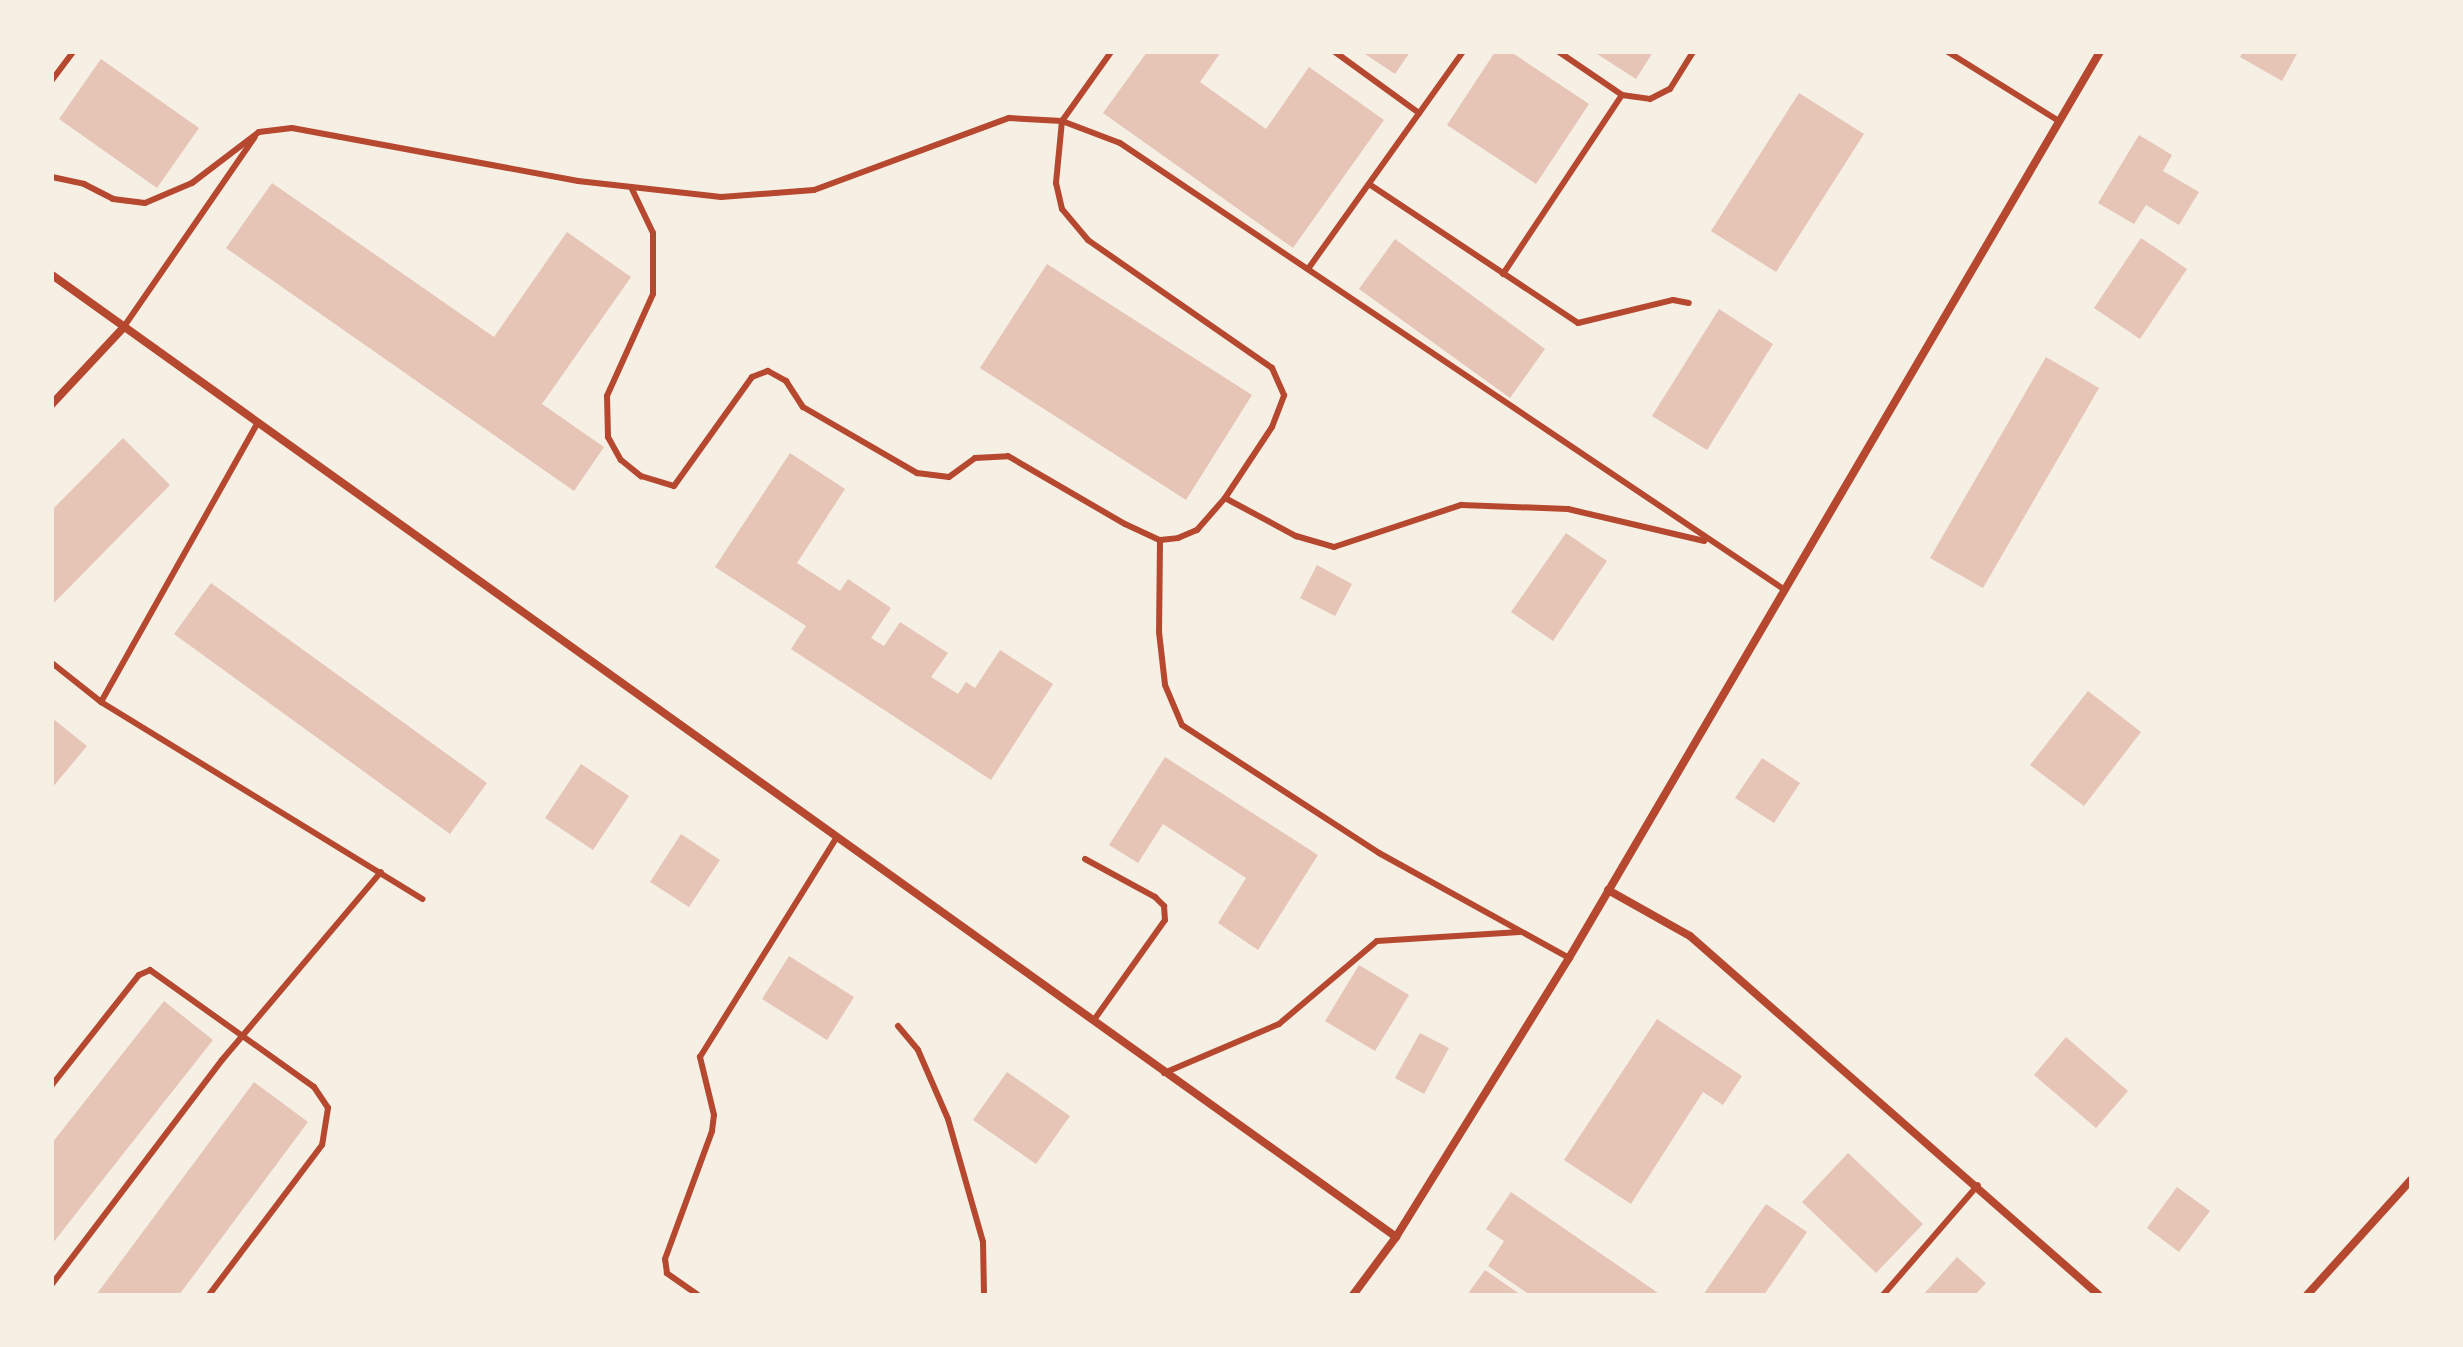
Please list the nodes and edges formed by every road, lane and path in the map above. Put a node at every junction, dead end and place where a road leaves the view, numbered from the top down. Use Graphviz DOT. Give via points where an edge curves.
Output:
graph roads {
  1 [pos="73,52"];
  2 [pos="1111,52"];
  3 [pos="1335,52"];
  4 [pos="1463,52"];
  5 [pos="1559,52"];
  6 [pos="1693,52"];
  7 [pos="1948,52"];
  8 [pos="2100,52"];
  9 [pos="52,80"];
  10 [pos="1622,95"];
  11 [pos="1419,113"];
  12 [pos="1062,121"];
  13 [pos="2059,121"];
  14 [pos="259,132"];
  15 [pos="52,177"];
  16 [pos="1369,184"];
  17 [pos="631,187"];
  18 [pos="1308,269"];
  19 [pos="1503,274"];
  20 [pos="52,275"];
  21 [pos="1689,303"];
  22 [pos="123,328"];
  23 [pos="53,402"];
  24 [pos="257,424"];
  25 [pos="1225,498"];
  26 [pos="1160,540"];
  27 [pos="1708,542"];
  28 [pos="1785,591"];
  29 [pos="52,663"];
  30 [pos="101,702"];
  31 [pos="835,840"];
  32 [pos="1085,859"];
  33 [pos="381,872"];
  34 [pos="1608,890"];
  35 [pos="423,899"];
  36 [pos="1520,932"];
  37 [pos="1569,958"];
  38 [pos="1094,1020"];
  39 [pos="898,1026"];
  40 [pos="246,1033"];
  41 [pos="1163,1074"];
  42 [pos="52,1085"];
  43 [pos="2411,1180"];
  44 [pos="1978,1185"];
  45 [pos="1396,1237"];
  46 [pos="52,1284"];
  47 [pos="209,1295"];
  48 [pos="698,1295"];
  49 [pos="984,1295"];
  50 [pos="1353,1295"];
  51 [pos="1883,1295"];
  52 [pos="2099,1295"];
  53 [pos="2307,1295"];
  1 -- 9 [label="lane"];
  2 -- 12 [label="lane"];
  3 -- 11 [label="lane"];
  4 -- 11 [label="lane"];
  5 -- 10 [label="lane"];
  6 -- 10 [label="lane" via="1670,89 1650,99"];
  7 -- 13 [label="lane"];
  8 -- 13 [label="street"];
  10 -- 19 [label="lane"];
  11 -- 16 [label="lane"];
  12 -- 17 [label="lane" via="1009,118 814,190 721,197"];
  12 -- 18 [label="lane" via="1120,143"];
  12 -- 25 [label="lane" via="1056,183 1062,209 1088,240 1272,368 1282,382 1284,395 1276,418"];
  13 -- 28 [label="street"];
  14 -- 15 [label="lane" via="192,183 145,203 113,199 84,184"];
  14 -- 17 [label="lane" via="292,128"];
  14 -- 22 [label="lane"];
  16 -- 18 [label="lane"];
  16 -- 19 [label="lane"];
  17 -- 26 [label="lane" via="653,233 653,294 607,396 607,409 608,437 621,460 641,476 674,486 752,377 768,371 786,381 803,407 917,473 949,477 975,458 1008,456"];
  18 -- 27 [label="lane"];
  19 -- 21 [label="lane" via="1578,323 1673,300"];
  20 -- 22 [label="street"];
  22 -- 23 [label="street"];
  22 -- 24 [label="street"];
  24 -- 30 [label="lane"];
  24 -- 31 [label="street"];
  25 -- 26 [label="lane" via="1197,530"];
  25 -- 27 [label="lane" via="1296,536 1334,547 1461,505 1568,509"];
  26 -- 36 [label="lane" via="1160,645 1165,685 1182,725 1379,853"];
  27 -- 28 [label="lane"];
  28 -- 34 [label="street"];
  29 -- 30 [label="lane"];
  30 -- 33 [label="lane"];
  31 -- 38 [label="street"];
  31 -- 48 [label="lane" via="700,1057 714,1115 712,1131 665,1259 667,1273"];
  32 -- 38 [label="lane" via="1155,897 1164,906 1165,920"];
  33 -- 35 [label="lane"];
  33 -- 40 [label="lane"];
  34 -- 37 [label="street"];
  34 -- 44 [label="street" via="1690,936"];
  36 -- 37 [label="lane"];
  36 -- 41 [label="lane" via="1377,941 1279,1024"];
  37 -- 45 [label="street"];
  38 -- 41 [label="street"];
  39 -- 49 [label="lane" via="918,1050 948,1119 983,1242"];
  40 -- 42 [label="lane" via="150,970 139,975"];
  40 -- 46 [label="lane"];
  40 -- 47 [label="lane" via="314,1087 328,1108 329,1126 322,1145"];
  41 -- 45 [label="street"];
  43 -- 53 [label="street"];
  44 -- 51 [label="lane"];
  44 -- 52 [label="street"];
  45 -- 50 [label="street"];
}
